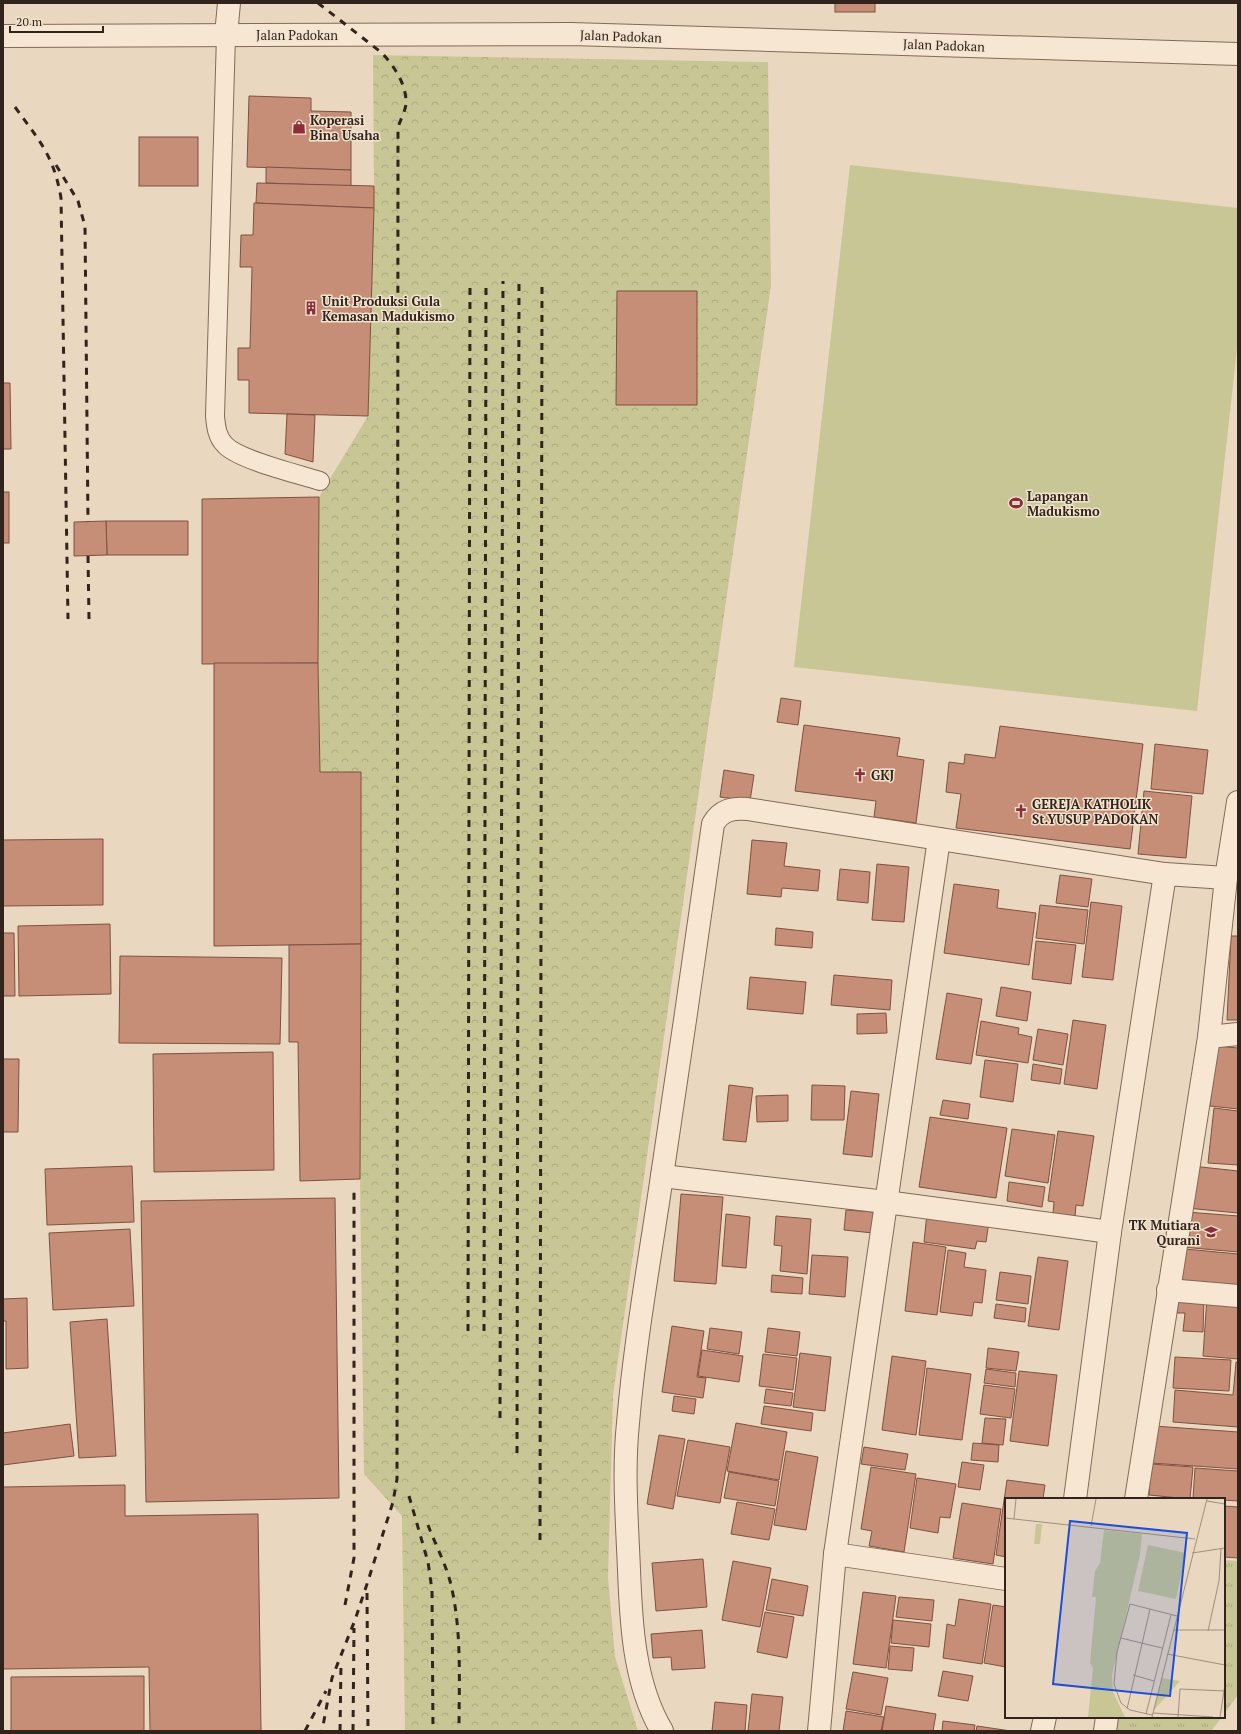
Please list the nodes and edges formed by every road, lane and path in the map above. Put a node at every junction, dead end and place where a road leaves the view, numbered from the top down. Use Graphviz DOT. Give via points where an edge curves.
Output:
graph roads {
  1 [pos="228,3"];
  2 [pos="226,35"];
  3 [pos="3,36"];
  4 [pos="1238,54"];
  5 [pos="320,481"];
  6 [pos="1238,802"];
  7 [pos="938,839"];
  8 [pos="1165,874"];
  9 [pos="1226,878"];
  10 [pos="1238,1034"];
  11 [pos="1209,1037"];
  12 [pos="662,1176"];
  13 [pos="886,1202"];
  14 [pos="1110,1232"];
  15 [pos="1168,1290"];
  16 [pos="1238,1296"];
  17 [pos="1075,1498"];
  18 [pos="1136,1498"];
  19 [pos="835,1554"];
  20 [pos="1005,1579"];
  21 [pos="1044,1718"];
  22 [pos="1107,1718"];
  23 [pos="662,1731"];
  24 [pos="819,1731"];
  25 [pos="1042,1731"];
  26 [pos="1105,1731"];
  1 -- 2 [label="street"];
  2 -- 3 [label="street, Jalan Padokan"];
  2 -- 4 [label="street, Jalan Padokan" via="571,34"];
  2 -- 5 [label="lane" via="215,416 217,432 224,444 236,454"];
  6 -- 9 [label="street"];
  7 -- 8 [label="street"];
  7 -- 12 [label="street" via="747,809 726,810 717,817 713,824"];
  7 -- 13 [label="street"];
  8 -- 9 [label="street"];
  8 -- 14 [label="street"];
  9 -- 11 [label="street"];
  10 -- 11 [label="street"];
  11 -- 15 [label="street"];
  12 -- 13 [label="street"];
  12 -- 23 [label="street" via="638,1327 627,1425 631,1614 638,1663 646,1694"];
  13 -- 14 [label="street"];
  13 -- 19 [label="street"];
  14 -- 17 [label="street"];
  15 -- 16 [label="street"];
  15 -- 18 [label="street"];
  19 -- 20 [label="street"];
  19 -- 24 [label="street"];
  21 -- 25 [label="street"];
  22 -- 26 [label="street"];
}
